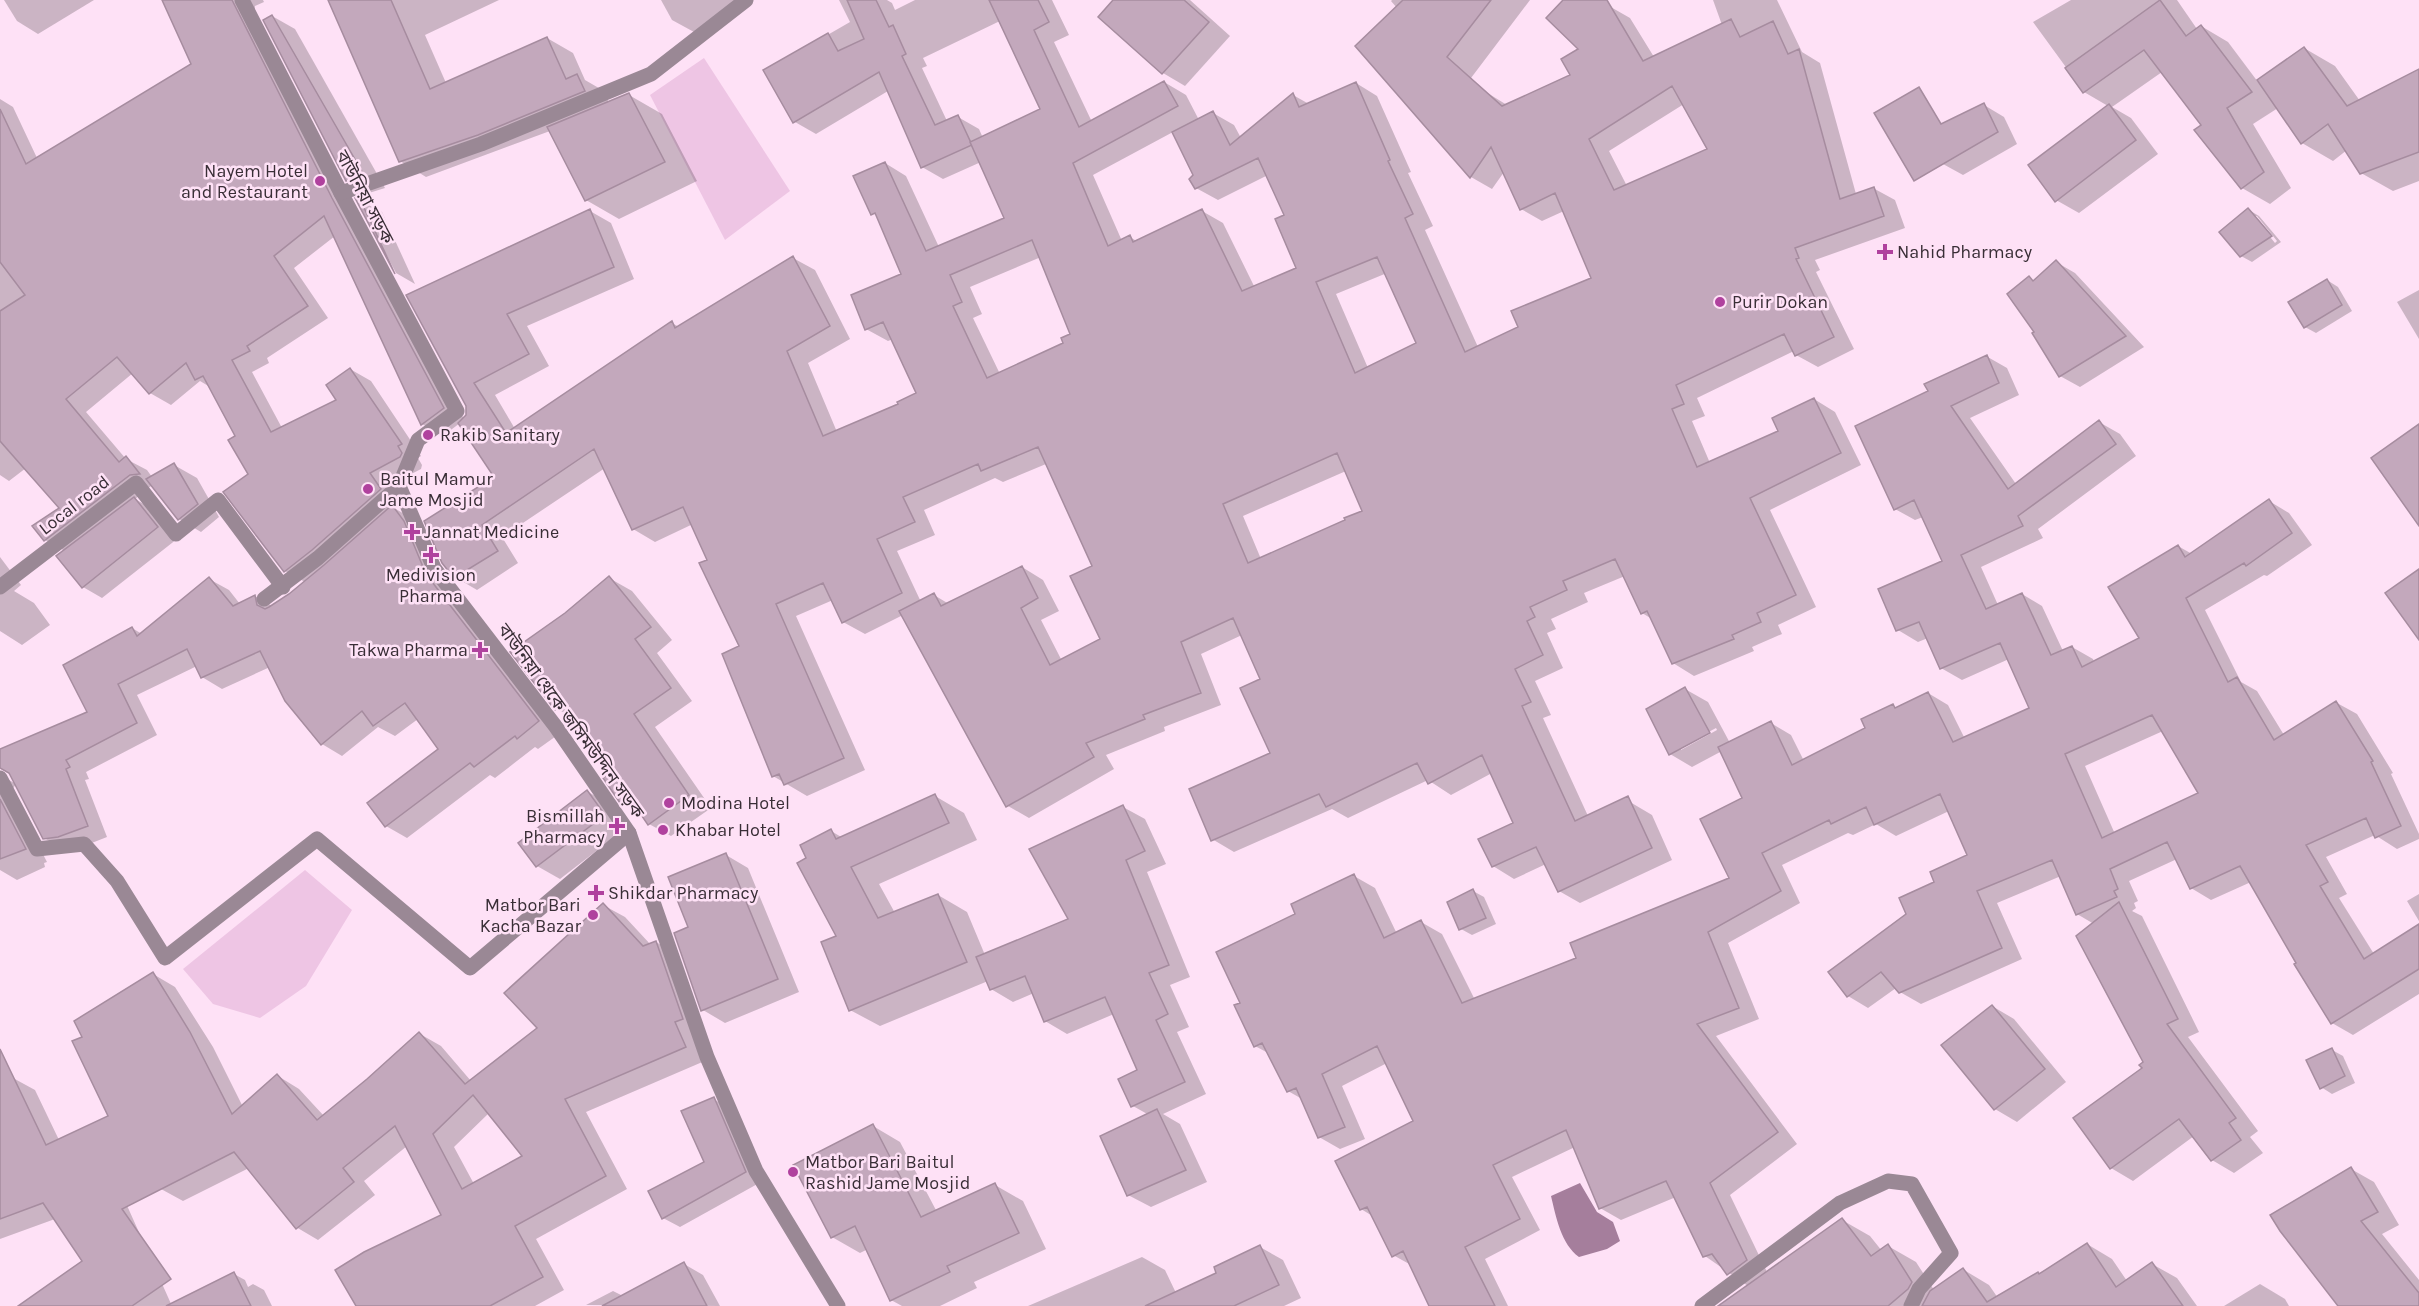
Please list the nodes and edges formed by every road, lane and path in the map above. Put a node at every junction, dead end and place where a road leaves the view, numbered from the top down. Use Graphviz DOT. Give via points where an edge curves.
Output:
graph roads {
  1 [pos="242,0"];
  2 [pos="746,0"];
  3 [pos="340,193"];
  4 [pos="399,486"];
  5 [pos="0,587"];
  6 [pos="283,587"];
  7 [pos="264,599"];
  8 [pos="0,778"];
  9 [pos="629,833"];
  10 [pos="838,1306"];
  11 [pos="1702,1306"];
  12 [pos="1911,1306"];
  1 -- 3 [label="street, বাউনিয়া সড়ক"];
  2 -- 3 [label="street" via="651,74 481,144"];
  3 -- 4 [label="street, বাউনিয়া সড়ক" via="457,411 418,440"];
  4 -- 6 [label="street"];
  4 -- 9 [label="street, বাউনিয়া থেকে জসিমউদ্দিন সড়ক" via="434,568 556,727"];
  5 -- 6 [label="street, Local road" via="136,483 176,534 218,500"];
  6 -- 7 [label="street"];
  8 -- 9 [label="street" via="37,849 84,844 117,881 165,958 317,839 470,968"];
  9 -- 10 [label="street, বাউনিয়া থেকে জসিমউদ্দিন সড়ক" via="706,1057 756,1171"];
  11 -- 12 [label="street" via="1840,1203 1888,1181 1912,1184 1951,1253 1919,1289"];
}
